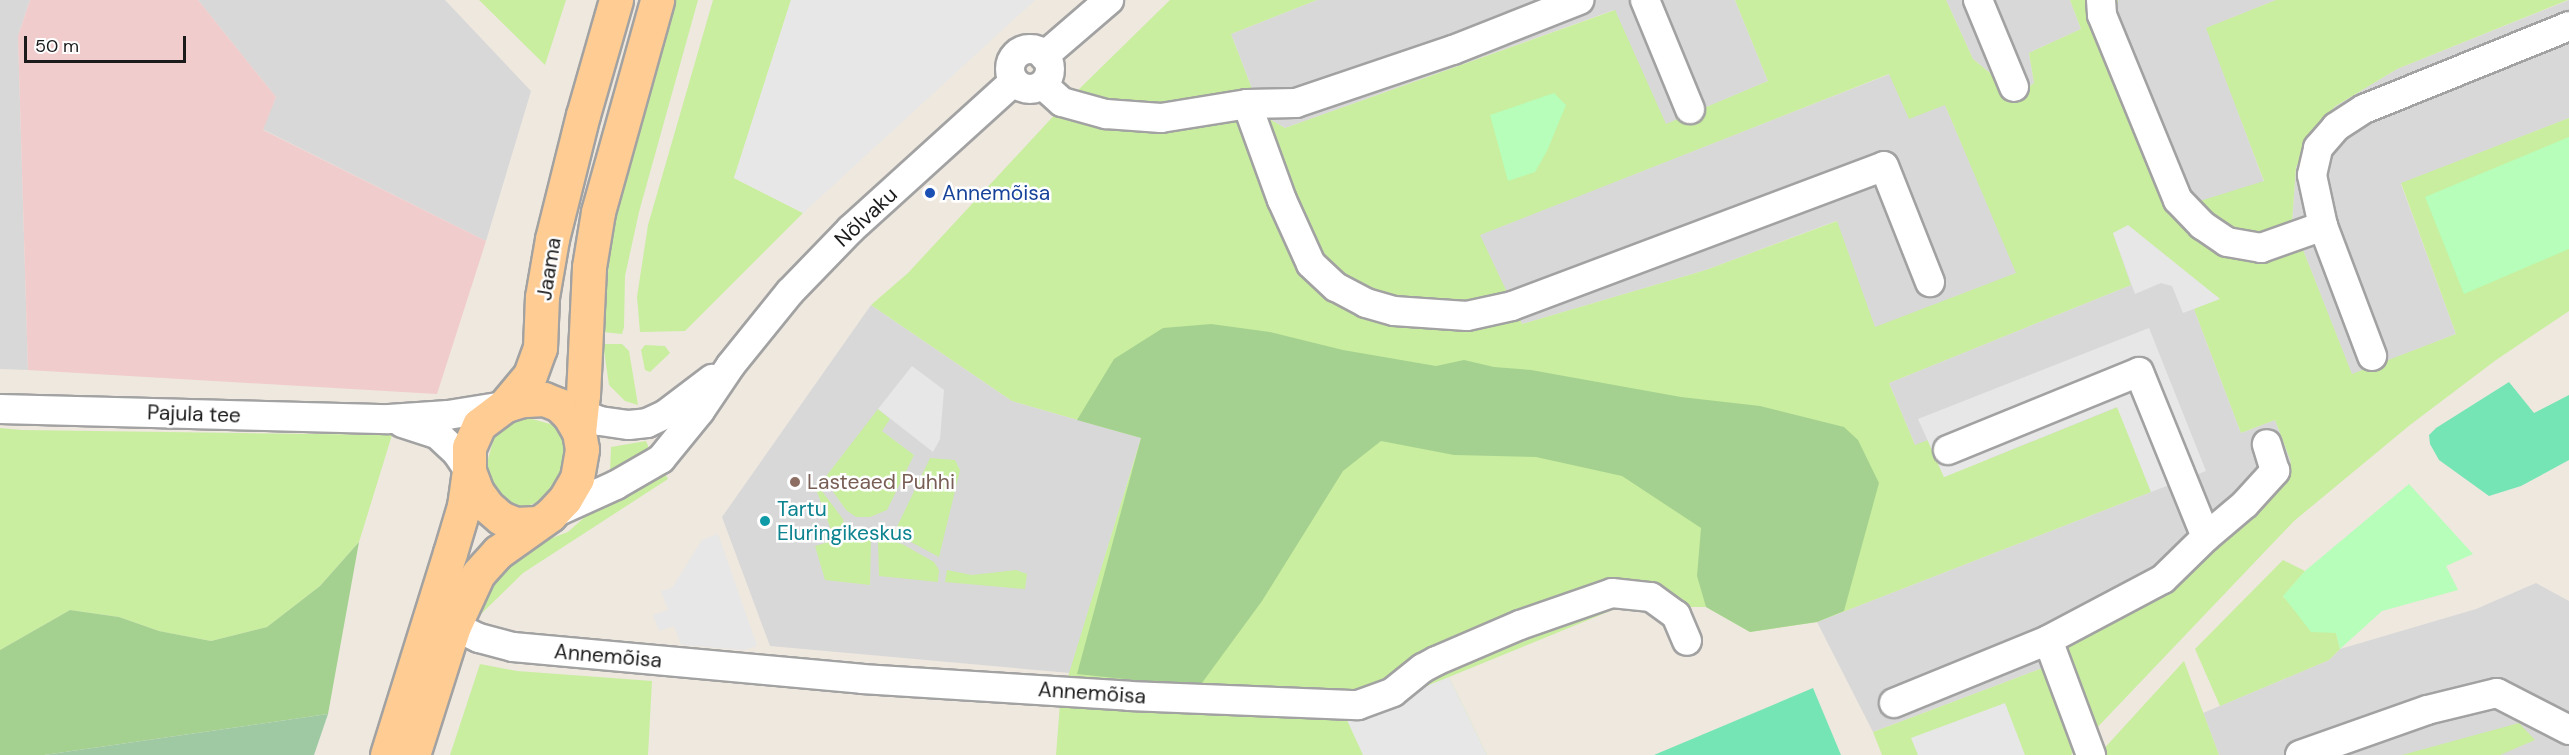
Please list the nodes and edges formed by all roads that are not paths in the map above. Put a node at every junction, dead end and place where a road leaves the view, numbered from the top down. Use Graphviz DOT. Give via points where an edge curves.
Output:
graph roads {
  1 [pos="616,0"];
  2 [pos="657,0"];
  3 [pos="1109,0"];
  4 [pos="1579,0"];
  5 [pos="1645,0"];
  6 [pos="1978,0"];
  7 [pos="2101,0"];
  8 [pos="2569,26"];
  9 [pos="1044,56"];
  10 [pos="1014,81"];
  11 [pos="1043,85"];
  12 [pos="2014,87"];
  13 [pos="1247,105"];
  14 [pos="1690,109"];
  15 [pos="2323,226"];
  16 [pos="1930,282"];
  17 [pos="2372,356"];
  18 [pos="731,364"];
  19 [pos="504,406"];
  20 [pos="0,409"];
  21 [pos="573,417"];
  22 [pos="389,419"];
  23 [pos="2267,444"];
  24 [pos="1948,450"];
  25 [pos="469,471"];
  26 [pos="544,519"];
  27 [pos="2206,537"];
  28 [pos="453,626"];
  29 [pos="2048,640"];
  30 [pos="1687,641"];
  31 [pos="1894,703"];
  32 [pos="2569,730"];
  33 [pos="387,755"];
  34 [pos="413,755"];
  35 [pos="2091,755"];
  36 [pos="2301,755"];
  1 -- 19 [label="main road, Jaama" via="552,239 542,297 540,348 530,375"];
  2 -- 21 [label="main road, Jaama" via="598,212"];
  3 -- 9 [label="street"];
  4 -- 13 [label="street" via="1453,50 1296,104"];
  5 -- 14 [label="street"];
  6 -- 12 [label="street"];
  7 -- 15 [label="street" via="2112,42 2178,200 2202,225 2227,242 2261,248"];
  8 -- 15 [label="street" via="2364,110 2336,127 2318,148 2312,175"];
  9 -- 10 [label="street" via="1034,50 1016,54 1011,64"];
  9 -- 11 [label="street" via="1050,71"];
  10 -- 11 [label="street" via="1030,89"];
  10 -- 18 [label="street, Nõlvaku" via="851,229 790,292"];
  11 -- 13 [label="street" via="1062,102 1106,114 1161,118"];
  13 -- 16 [label="street" via="1282,201 1311,264 1336,287 1366,303 1394,311 1467,316 1512,306 1884,166"];
  15 -- 17 [label="street"];
  18 -- 21 [label="street, Nõlvaku" via="666,414 647,423 629,425"];
  18 -- 26 [label="street, Nõlvaku" via="661,459"];
  19 -- 21 [label="main road" via="544,399"];
  19 -- 22 [label="street"];
  19 -- 25 [label="main road" via="479,424 469,447"];
  20 -- 22 [label="street, Pajula tee"];
  21 -- 26 [label="main road" via="582,449 578,478 565,499"];
  22 -- 25 [label="street" via="438,435"];
  23 -- 27 [label="street" via="2275,471 2246,504"];
  24 -- 27 [label="street" via="2139,372"];
  25 -- 26 [label="main road" via="477,492 501,518 516,524"];
  25 -- 33 [label="main road" via="464,506"];
  26 -- 28 [label="main road" via="498,552 478,574"];
  27 -- 29 [label="street" via="2163,579"];
  28 -- 30 [label="street, Annemõisa" via="513,647 862,679 1358,705 1393,692 1423,668 1457,652 1612,593 1651,597 1676,615"];
  28 -- 34 [label="main road"];
  29 -- 31 [label="street"];
  29 -- 35 [label="street"];
  32 -- 36 [label="street" via="2498,693 2427,710"];
}
